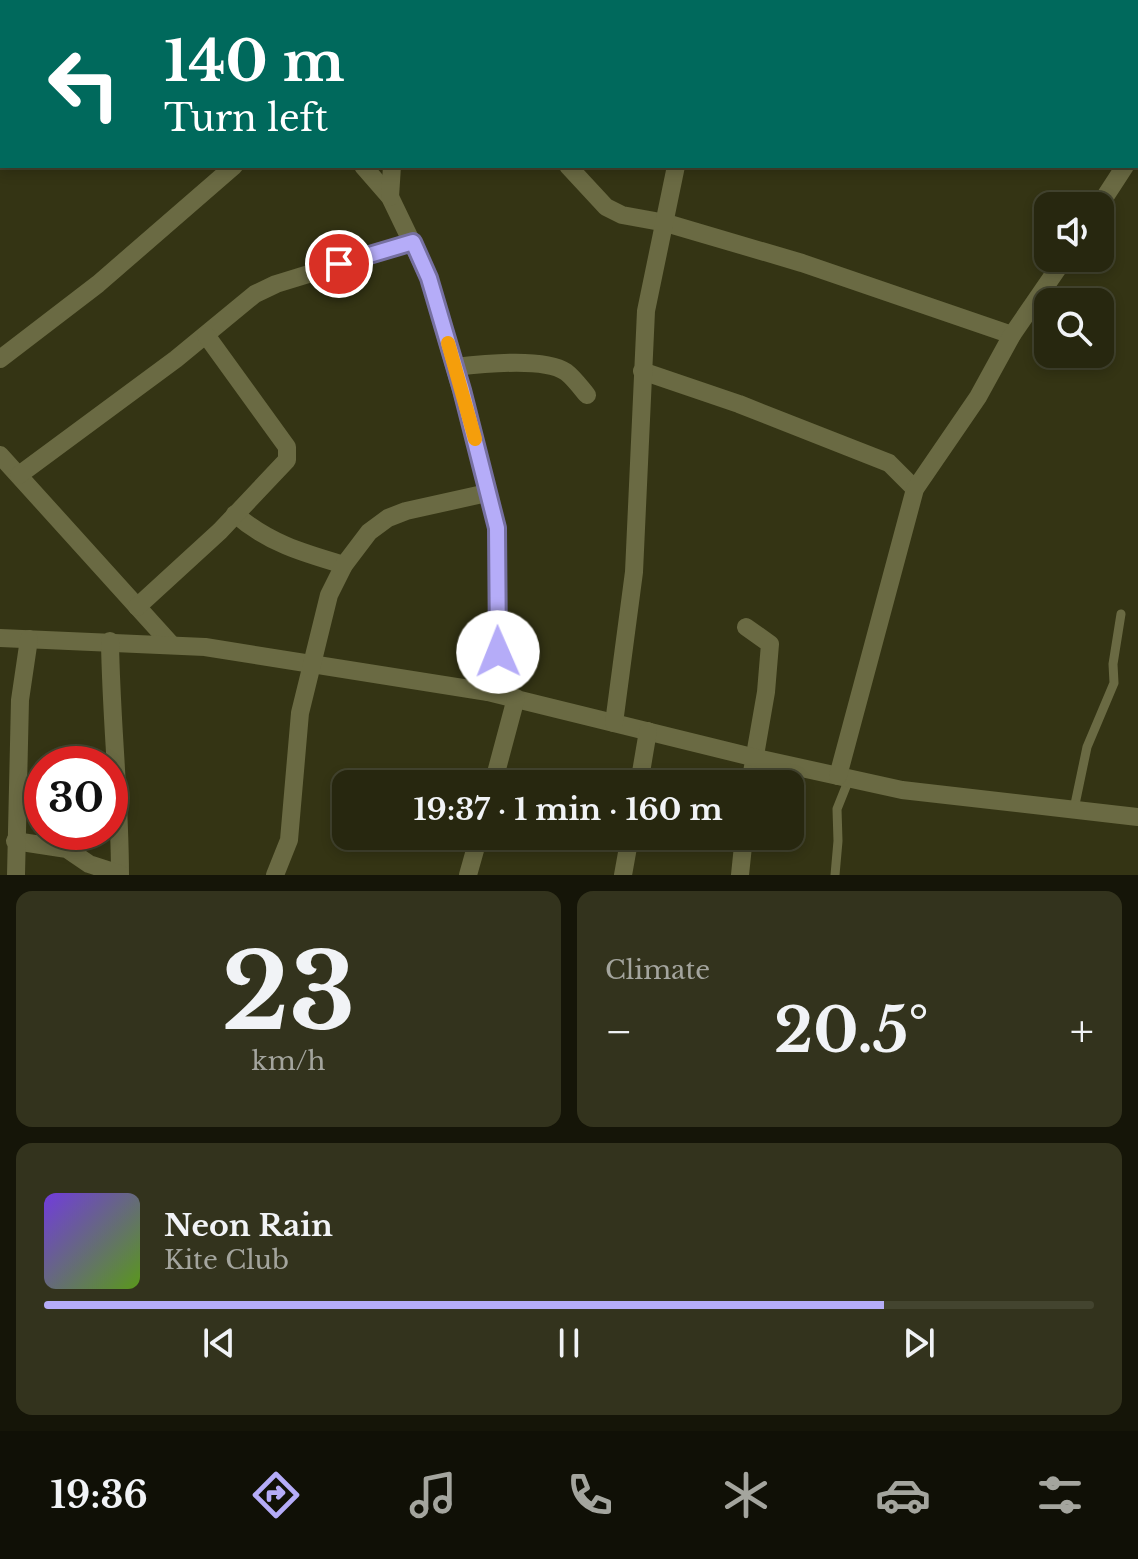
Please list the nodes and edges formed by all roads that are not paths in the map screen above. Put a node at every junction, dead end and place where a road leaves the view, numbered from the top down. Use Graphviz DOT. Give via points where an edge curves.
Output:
graph roads {
  1 [pos="232,168"];
  2 [pos="365,168"];
  3 [pos="392,168"];
  4 [pos="570,168"];
  5 [pos="676,168"];
  6 [pos="1124,168"];
  7 [pos="1108,192"];
  8 [pos="390,197"];
  9 [pos="666,223"];
  10 [pos="413,242"];
  11 [pos="1055,272"];
  12 [pos="206,335"];
  13 [pos="1012,335"];
  14 [pos="0,359"];
  15 [pos="455,367"];
  16 [pos="642,371"];
  17 [pos="587,395"];
  18 [pos="0,455"];
  19 [pos="19,475"];
  20 [pos="915,489"];
  21 [pos="487,493"];
  22 [pos="235,514"];
  23 [pos="344,565"];
  24 [pos="137,607"];
  25 [pos="1121,614"];
  26 [pos="746,627"];
  27 [pos="0,638"];
  28 [pos="29,639"];
  29 [pos="110,641"];
  30 [pos="170,643"];
  31 [pos="311,665"];
  32 [pos="488,692"];
  33 [pos="516,698"];
  34 [pos="614,723"];
  35 [pos="648,731"];
  36 [pos="752,757"];
  37 [pos="497,770"];
  38 [pos="641,770"];
  39 [pos="751,770"];
  40 [pos="843,778"];
  41 [pos="1074,809"];
  42 [pos="1138,817"];
  43 [pos="15,841"];
  44 [pos="475,850"];
  45 [pos="627,850"];
  46 [pos="743,850"];
  47 [pos="16,875"];
  48 [pos="120,875"];
  49 [pos="275,875"];
  50 [pos="468,875"];
  51 [pos="623,875"];
  52 [pos="740,875"];
  53 [pos="835,875"];
  1 -- 14 [label="street" via="98,284"];
  2 -- 8 [label="street"];
  3 -- 8 [label="street"];
  4 -- 9 [label="street" via="606,207"];
  5 -- 9 [label="street"];
  6 -- 7 [label="street"];
  8 -- 10 [label="street"];
  9 -- 13 [label="street"];
  9 -- 16 [label="street" via="646,311"];
  10 -- 12 [label="street" via="276,284 255,294"];
  10 -- 15 [label="street"];
  11 -- 13 [label="street"];
  12 -- 19 [label="street"];
  12 -- 22 [label="street" via="287,447 287,460"];
  13 -- 20 [label="street" via="978,397"];
  15 -- 17 [label="street" via="504,362 548,367 565,371"];
  15 -- 21 [label="street"];
  16 -- 20 [label="street" via="889,463"];
  16 -- 34 [label="street" via="634,572"];
  18 -- 19 [label="street"];
  19 -- 24 [label="street"];
  20 -- 40 [label="street"];
  21 -- 23 [label="street" via="388,518 369,532"];
  21 -- 32 [label="street" via="497,528 498,652"];
  22 -- 23 [label="street" via="257,533 292,550"];
  22 -- 24 [label="street"];
  23 -- 31 [label="street" via="329,595"];
  24 -- 30 [label="street"];
  25 -- 41 [label="lane" via="1114,683 1087,747"];
  26 -- 36 [label="street" via="770,644"];
  27 -- 28 [label="street"];
  28 -- 29 [label="street"];
  28 -- 43 [label="street" via="20,700"];
  29 -- 30 [label="street"];
  29 -- 48 [label="street"];
  30 -- 31 [label="street"];
  31 -- 32 [label="street"];
  31 -- 49 [label="street" via="300,713 289,840"];
  32 -- 33 [label="street"];
  33 -- 34 [label="street"];
  33 -- 37 [label="street"];
  34 -- 35 [label="street"];
  35 -- 36 [label="street"];
  35 -- 38 [label="street"];
  36 -- 39 [label="street"];
  36 -- 40 [label="street"];
  40 -- 41 [label="street" via="902,790"];
  40 -- 53 [label="lane"];
  41 -- 42 [label="street"];
  43 -- 47 [label="street"];
  43 -- 48 [label="street" via="67,849"];
  44 -- 50 [label="street"];
  45 -- 51 [label="street"];
  46 -- 52 [label="street"];
}
